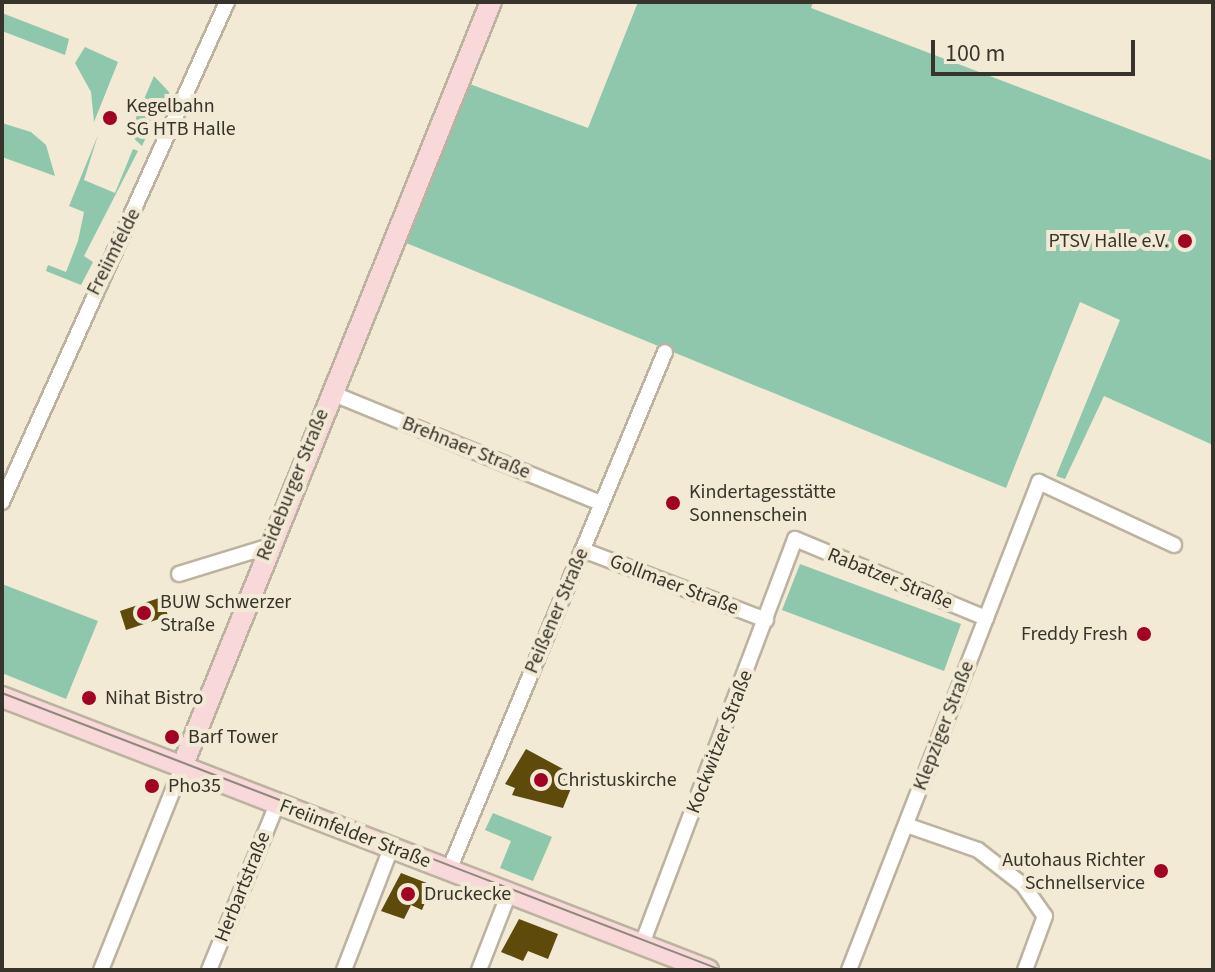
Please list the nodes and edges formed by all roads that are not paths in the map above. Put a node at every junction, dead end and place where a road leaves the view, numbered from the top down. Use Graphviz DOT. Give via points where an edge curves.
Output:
graph roads {
  1 [pos="227,2"];
  2 [pos="491,2"];
  3 [pos="665,352"];
  4 [pos="331,393"];
  5 [pos="2,502"];
  6 [pos="601,503"];
  7 [pos="795,539"];
  8 [pos="1174,545"];
  9 [pos="267,547"];
  10 [pos="583,550"];
  11 [pos="179,574"];
  12 [pos="986,618"];
  13 [pos="766,620"];
  14 [pos="2,697"];
  15 [pos="182,767"];
  16 [pos="277,804"];
  17 [pos="906,825"];
  18 [pos="391,848"];
  19 [pos="449,870"];
  20 [pos="509,893"];
  21 [pos="642,944"];
  22 [pos="673,964"];
  23 [pos="98,969"];
  24 [pos="209,970"];
  25 [pos="344,970"];
  26 [pos="479,970"];
  27 [pos="708,970"];
  28 [pos="849,970"];
  29 [pos="1025,970"];
  1 -- 5 [label="street, Freiimfelde"];
  2 -- 4 [label="street, Reideburger Straße"];
  3 -- 6 [label="street, Peißener Straße"];
  4 -- 6 [label="street, Brehnaer Straße"];
  4 -- 9 [label="street, Reideburger Straße"];
  6 -- 10 [label="street, Peißener Straße"];
  7 -- 12 [label="street, Rabatzer Straße"];
  7 -- 13 [label="street, Kockwitzer Straße"];
  8 -- 12 [label="street, Klepziger Straße" via="1039,482"];
  9 -- 11 [label="street"];
  9 -- 15 [label="street, Reideburger Straße"];
  10 -- 13 [label="street, Gollmaer Straße"];
  10 -- 19 [label="street, Peißener Straße"];
  12 -- 17 [label="street, Klepziger Straße"];
  13 -- 21 [label="street, Kockwitzer Straße"];
  14 -- 15 [label="street, Freiimfelder Straße"];
  15 -- 16 [label="street, Freiimfelder Straße"];
  15 -- 23 [label="street, Reideburger Straße"];
  16 -- 18 [label="street, Freiimfelder Straße"];
  16 -- 24 [label="street, Herbartstraße"];
  17 -- 28 [label="street, Klepziger Straße"];
  17 -- 29 [label="street" via="978,850 1023,885 1045,916"];
  18 -- 19 [label="street, Freiimfelder Straße"];
  18 -- 25 [label="street"];
  19 -- 20 [label="street, Freiimfelder Straße"];
  20 -- 21 [label="street, Freiimfelder Straße"];
  20 -- 26 [label="street"];
  21 -- 22 [label="street, Freiimfelder Straße"];
  22 -- 27 [label="street, Freiimfelder Straße"];
}
